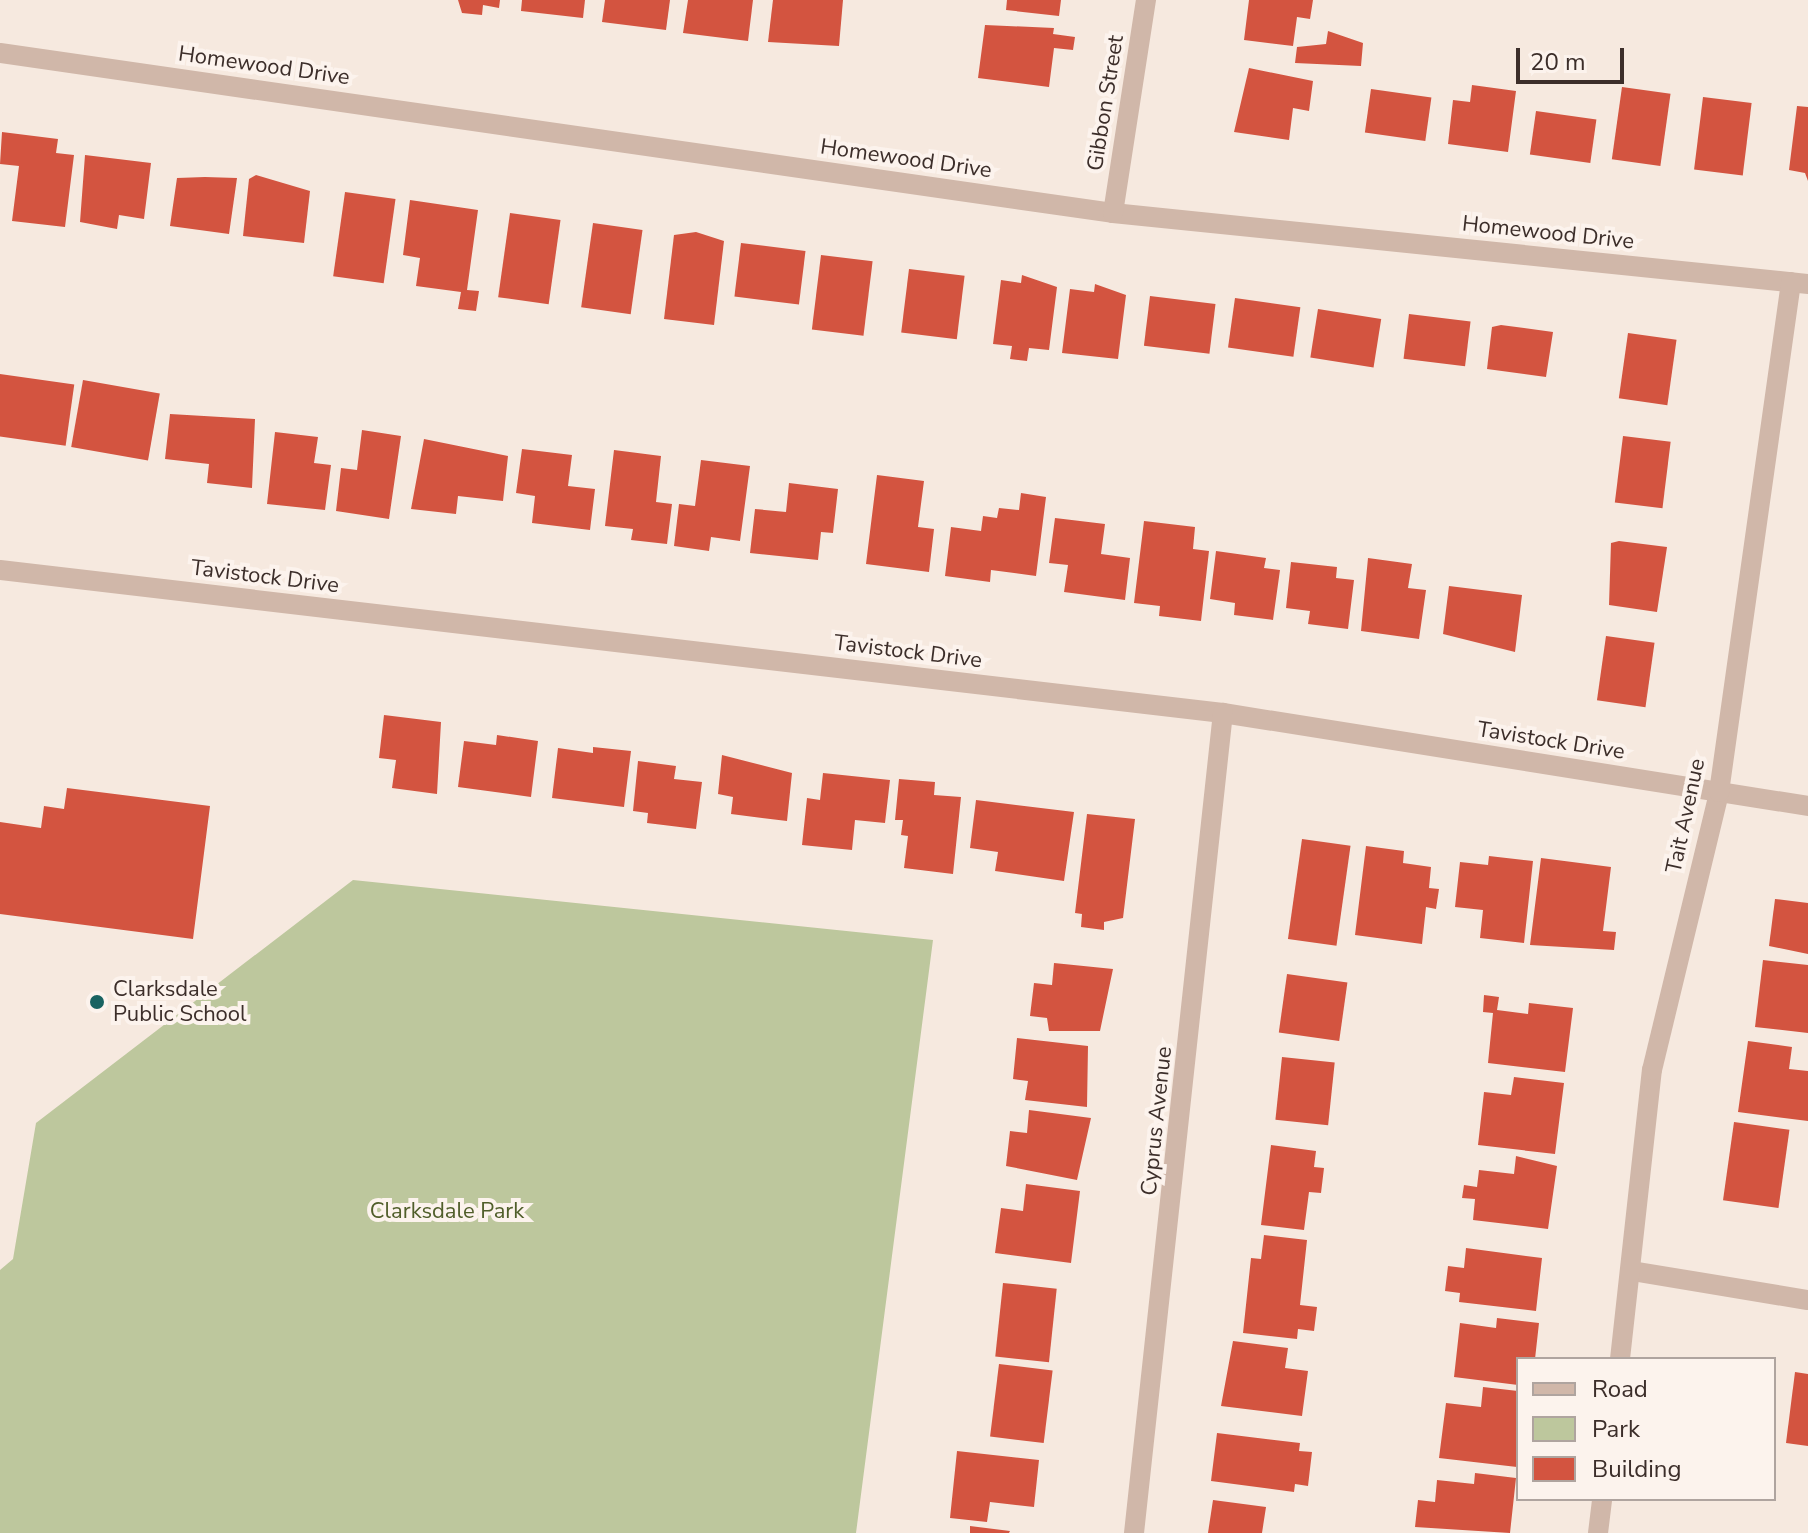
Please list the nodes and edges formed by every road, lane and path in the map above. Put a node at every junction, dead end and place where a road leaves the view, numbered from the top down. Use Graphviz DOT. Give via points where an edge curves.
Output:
graph roads {
  1 [pos="1146,0"];
  2 [pos="0,53"];
  3 [pos="1113,213"];
  4 [pos="1800,283"];
  5 [pos="0,570"];
  6 [pos="1223,713"];
  7 [pos="1719,792"];
  8 [pos="1808,806"];
  9 [pos="1632,1271"];
  10 [pos="1808,1300"];
  11 [pos="1620,1357"];
  12 [pos="1602,1501"];
  13 [pos="1134,1533"];
  14 [pos="1598,1533"];
  1 -- 3 [label="street, Gibbon Street"];
  2 -- 3 [label="street, Homewood Drive"];
  3 -- 4 [label="street, Homewood Drive"];
  4 -- 7 [label="street, Tait Avenue"];
  5 -- 6 [label="street, Tavistock Drive"];
  6 -- 7 [label="street, Tavistock Drive"];
  6 -- 13 [label="street, Cyprus Avenue"];
  7 -- 8 [label="street, Tavistock Drive"];
  7 -- 9 [label="street, Tait Avenue" via="1652,1070"];
  9 -- 10 [label="street"];
  9 -- 11 [label="street, Tait Avenue"];
  12 -- 14 [label="street"];
}
